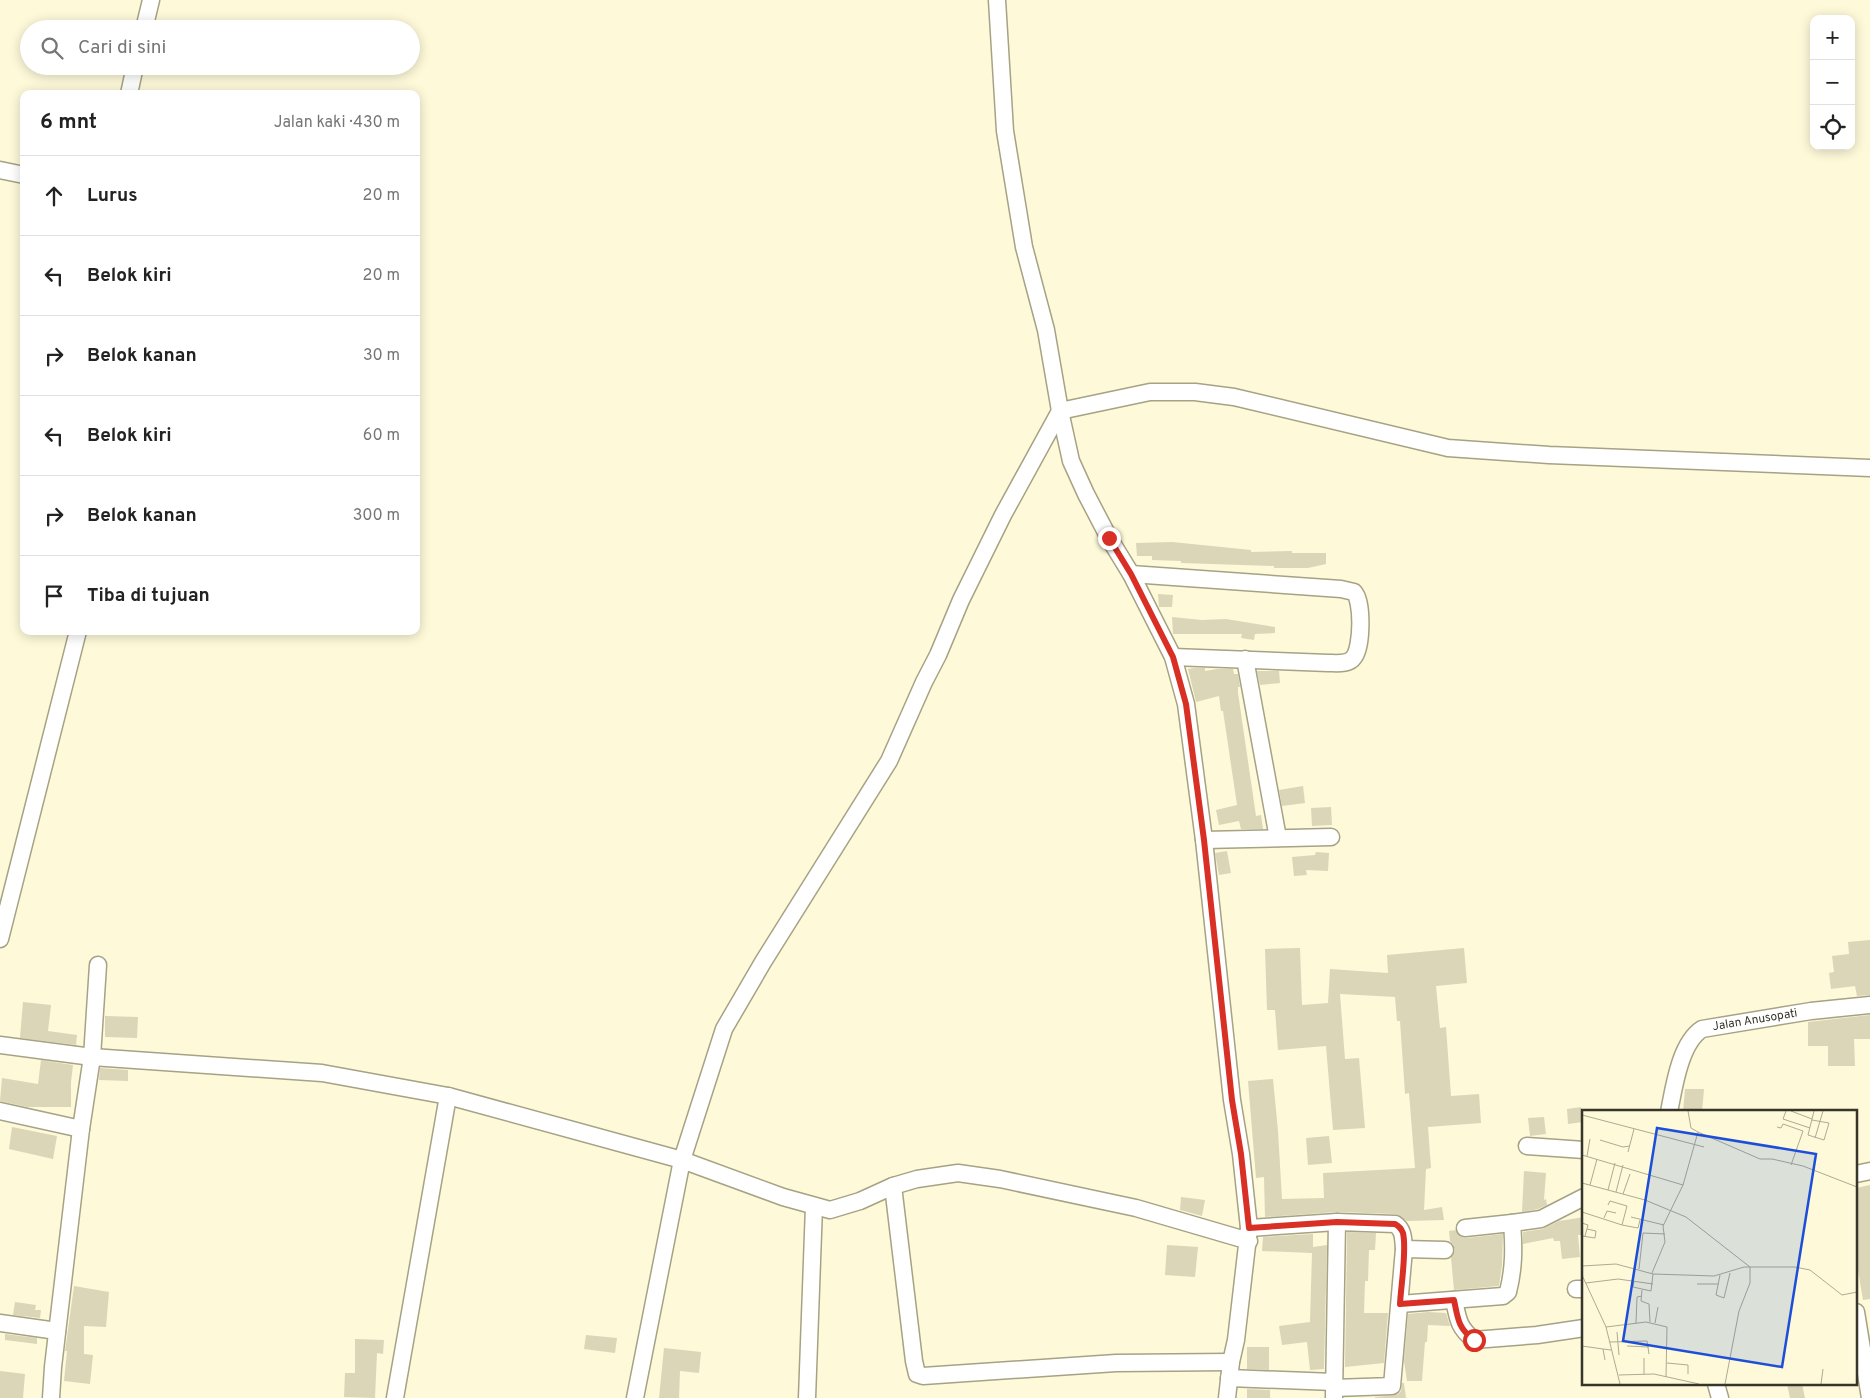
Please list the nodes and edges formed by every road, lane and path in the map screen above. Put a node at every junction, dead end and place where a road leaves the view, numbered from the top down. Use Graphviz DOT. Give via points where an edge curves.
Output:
graph roads {
  1 [pos="151,0"];
  2 [pos="997,0"];
  3 [pos="146,20"];
  4 [pos="133,75"];
  5 [pos="131,90"];
  6 [pos="0,170"];
  7 [pos="20,173"];
  8 [pos="1060,411"];
  9 [pos="1870,468"];
  10 [pos="1131,574"];
  11 [pos="77,635"];
  12 [pos="1173,657"];
  13 [pos="1245,659"];
  14 [pos="1331,837"];
  15 [pos="1278,838"];
  16 [pos="1204,840"];
  17 [pos="0,939"];
  18 [pos="98,965"];
  19 [pos="1870,1005"];
  20 [pos="0,1045"];
  21 [pos="92,1057"];
  22 [pos="448,1096"];
  23 [pos="1669,1110"];
  24 [pos="0,1111"];
  25 [pos="81,1129"];
  26 [pos="1527,1146"];
  27 [pos="1582,1150"];
  28 [pos="682,1160"];
  29 [pos="893,1186"];
  30 [pos="1582,1198"];
  31 [pos="814,1206"];
  32 [pos="1337,1222"];
  33 [pos="1512,1223"];
  34 [pos="1465,1228"];
  35 [pos="1249,1234"];
  36 [pos="1404,1249"];
  37 [pos="1445,1250"];
  38 [pos="1454,1300"];
  39 [pos="1400,1304"];
  40 [pos="1858,1321"];
  41 [pos="0,1324"];
  42 [pos="1582,1328"];
  43 [pos="57,1331"];
  44 [pos="1868,1364"];
  45 [pos="1230,1370"];
  46 [pos="1334,1389"];
  47 [pos="51,1398"];
  48 [pos="395,1398"];
  49 [pos="634,1398"];
  50 [pos="806,1398"];
  51 [pos="1228,1398"];
  52 [pos="1870,1398"];
  1 -- 3 [label="street"];
  2 -- 8 [label="street" via="1005,131 1024,248 1046,330"];
  4 -- 5 [label="street"];
  6 -- 7 [label="street"];
  8 -- 9 [label="street" via="1150,392 1194,392 1234,397 1448,448 1559,456"];
  8 -- 10 [label="street" via="1072,461 1086,494"];
  8 -- 28 [label="street" via="965,591 889,761 724,1028"];
  10 -- 12 [label="street"];
  10 -- 13 [label="street" via="1341,589 1358,596 1361,614 1358,647 1354,658 1348,662"];
  11 -- 17 [label="street"];
  12 -- 13 [label="street"];
  12 -- 16 [label="street" via="1186,704"];
  13 -- 15 [label="street"];
  14 -- 15 [label="street"];
  15 -- 16 [label="street"];
  16 -- 35 [label="street"];
  18 -- 21 [label="street"];
  19 -- 23 [label="street, Jalan Anusopati" via="1702,1029 1690,1040 1677,1074"];
  20 -- 21 [label="street"];
  21 -- 22 [label="street" via="322,1073"];
  21 -- 25 [label="street"];
  22 -- 28 [label="street"];
  22 -- 48 [label="street"];
  24 -- 25 [label="street"];
  25 -- 43 [label="street"];
  26 -- 27 [label="street"];
  28 -- 31 [label="street"];
  28 -- 49 [label="street"];
  29 -- 31 [label="street" via="830,1210"];
  29 -- 35 [label="street" via="958,1173 1000,1179"];
  29 -- 45 [label="street" via="917,1374 1116,1362"];
  30 -- 33 [label="street" via="1541,1219"];
  31 -- 50 [label="street"];
  32 -- 35 [label="street"];
  32 -- 36 [label="street" via="1395,1224 1403,1233"];
  32 -- 46 [label="street"];
  33 -- 34 [label="street"];
  33 -- 38 [label="street" via="1513,1268 1508,1292 1496,1298"];
  35 -- 45 [label="street"];
  36 -- 37 [label="street"];
  36 -- 39 [label="street"];
  38 -- 39 [label="street"];
  38 -- 42 [label="street" via="1462,1331 1474,1340"];
  39 -- 46 [label="street" via="1392,1386"];
  40 -- 44 [label="street"];
  41 -- 43 [label="street"];
  43 -- 47 [label="street"];
  44 -- 52 [label="street"];
  45 -- 46 [label="street"];
  45 -- 51 [label="street"];
}
